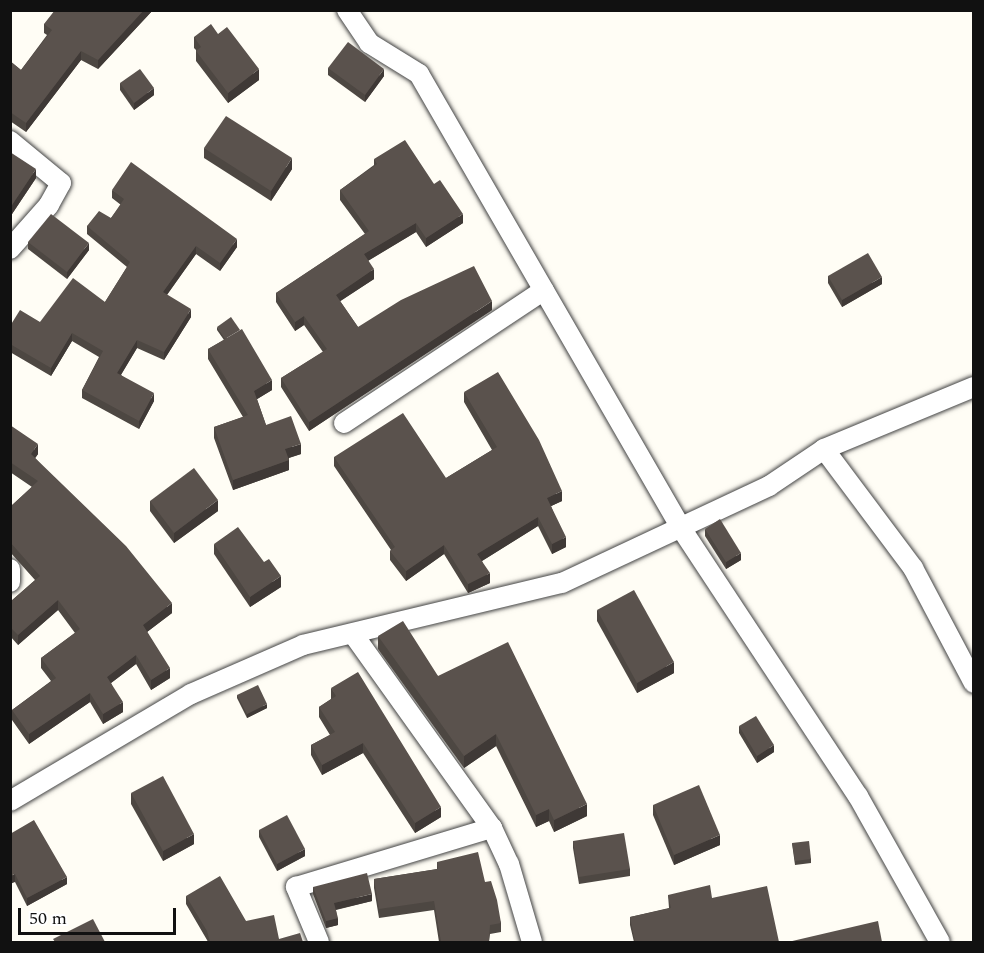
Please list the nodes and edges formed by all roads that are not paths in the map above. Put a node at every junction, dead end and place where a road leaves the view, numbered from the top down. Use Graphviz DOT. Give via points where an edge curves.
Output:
graph roads {
  1 [pos="346,10"];
  2 [pos="10,141"];
  3 [pos="10,249"];
  4 [pos="544,290"];
  5 [pos="974,387"];
  6 [pos="344,423"];
  7 [pos="824,449"];
  8 [pos="681,528"];
  9 [pos="10,569"];
  10 [pos="10,582"];
  11 [pos="353,634"];
  12 [pos="974,683"];
  13 [pos="10,801"];
  14 [pos="492,828"];
  15 [pos="319,942"];
  16 [pos="532,942"];
  17 [pos="940,942"];
  1 -- 4 [label="street" via="369,43 419,74"];
  2 -- 3 [label="street" via="61,183 49,205"];
  4 -- 6 [label="street"];
  4 -- 8 [label="street"];
  5 -- 7 [label="street"];
  7 -- 8 [label="street" via="769,486"];
  7 -- 12 [label="street" via="913,568"];
  8 -- 11 [label="street" via="562,583"];
  8 -- 17 [label="street" via="858,796"];
  9 -- 10 [label="street"];
  11 -- 13 [label="street" via="303,645 190,694"];
  11 -- 14 [label="street"];
  14 -- 15 [label="street" via="297,887"];
  14 -- 16 [label="street" via="509,864"];
}
